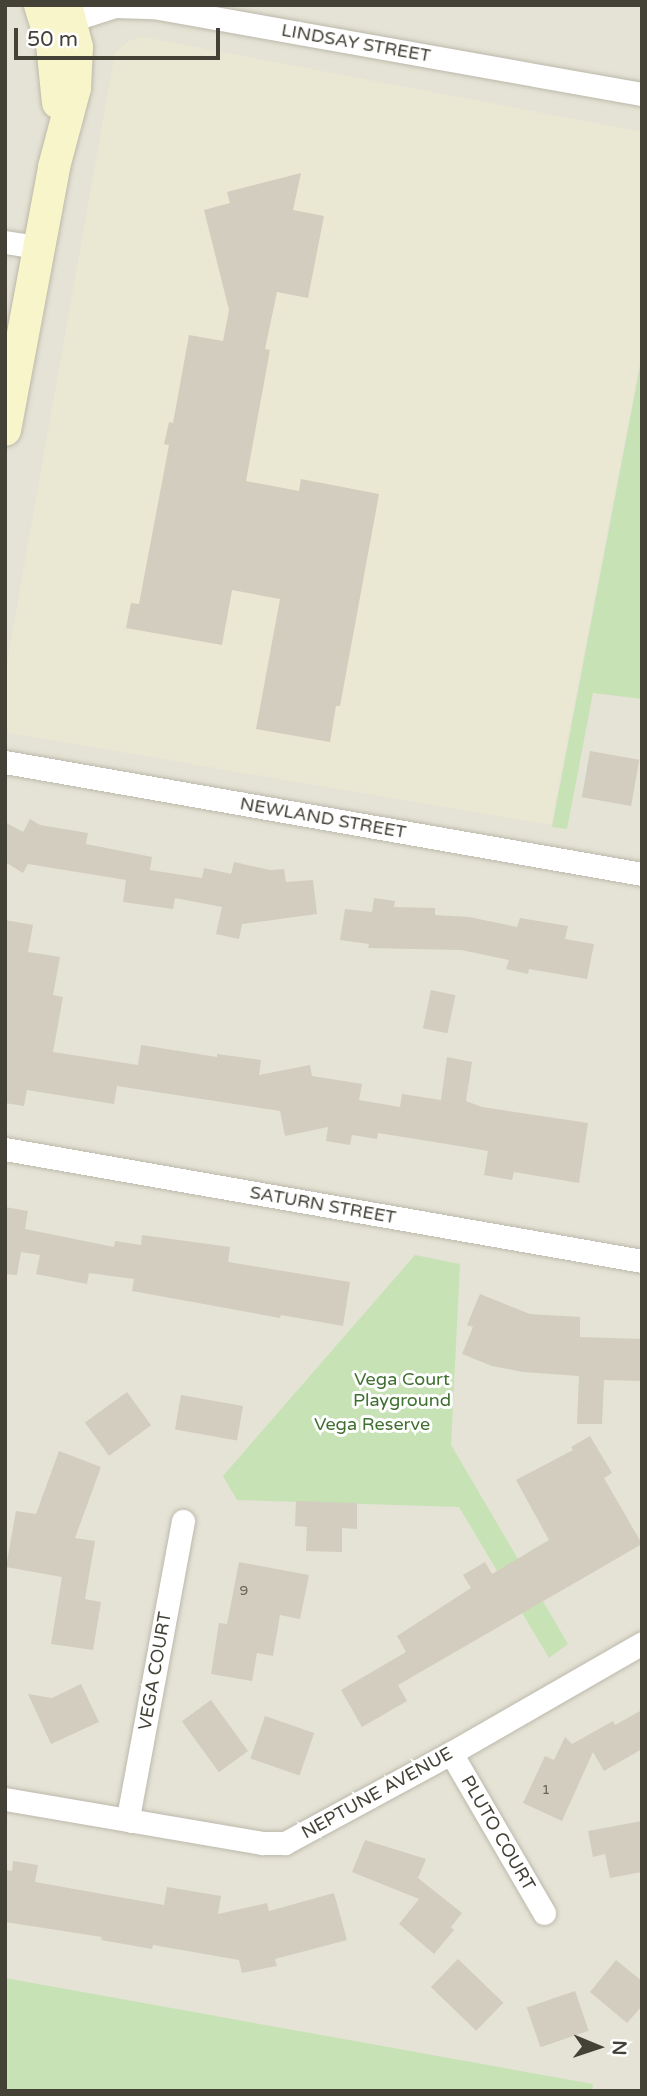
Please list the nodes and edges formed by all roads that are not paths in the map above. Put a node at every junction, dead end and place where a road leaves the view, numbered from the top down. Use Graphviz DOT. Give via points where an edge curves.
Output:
graph roads {
  1 [pos="56,15"];
  2 [pos="642,94"];
  3 [pos="5,242"];
  4 [pos="38,247"];
  5 [pos="5,430"];
  6 [pos="5,762"];
  7 [pos="642,874"];
  8 [pos="5,1149"];
  9 [pos="642,1261"];
  10 [pos="183,1521"];
  11 [pos="642,1643"];
  12 [pos="451,1753"];
  13 [pos="5,1800"];
  14 [pos="131,1821"];
  15 [pos="544,1913"];
  1 -- 2 [label="street, LINDSAY STREET" via="115,6 153,7"];
  1 -- 4 [label="street" via="77,47 75,88"];
  3 -- 4 [label="street"];
  4 -- 5 [label="street"];
  6 -- 7 [label="street, NEWLAND STREET"];
  8 -- 9 [label="street, SATURN STREET"];
  10 -- 14 [label="street, VEGA COURT" via="129,1812"];
  11 -- 12 [label="street, NEPTUNE AVENUE"];
  12 -- 14 [label="street, NEPTUNE AVENUE" via="285,1843"];
  12 -- 15 [label="street, PLUTO COURT"];
  13 -- 14 [label="street, NEPTUNE AVENUE"];
}
